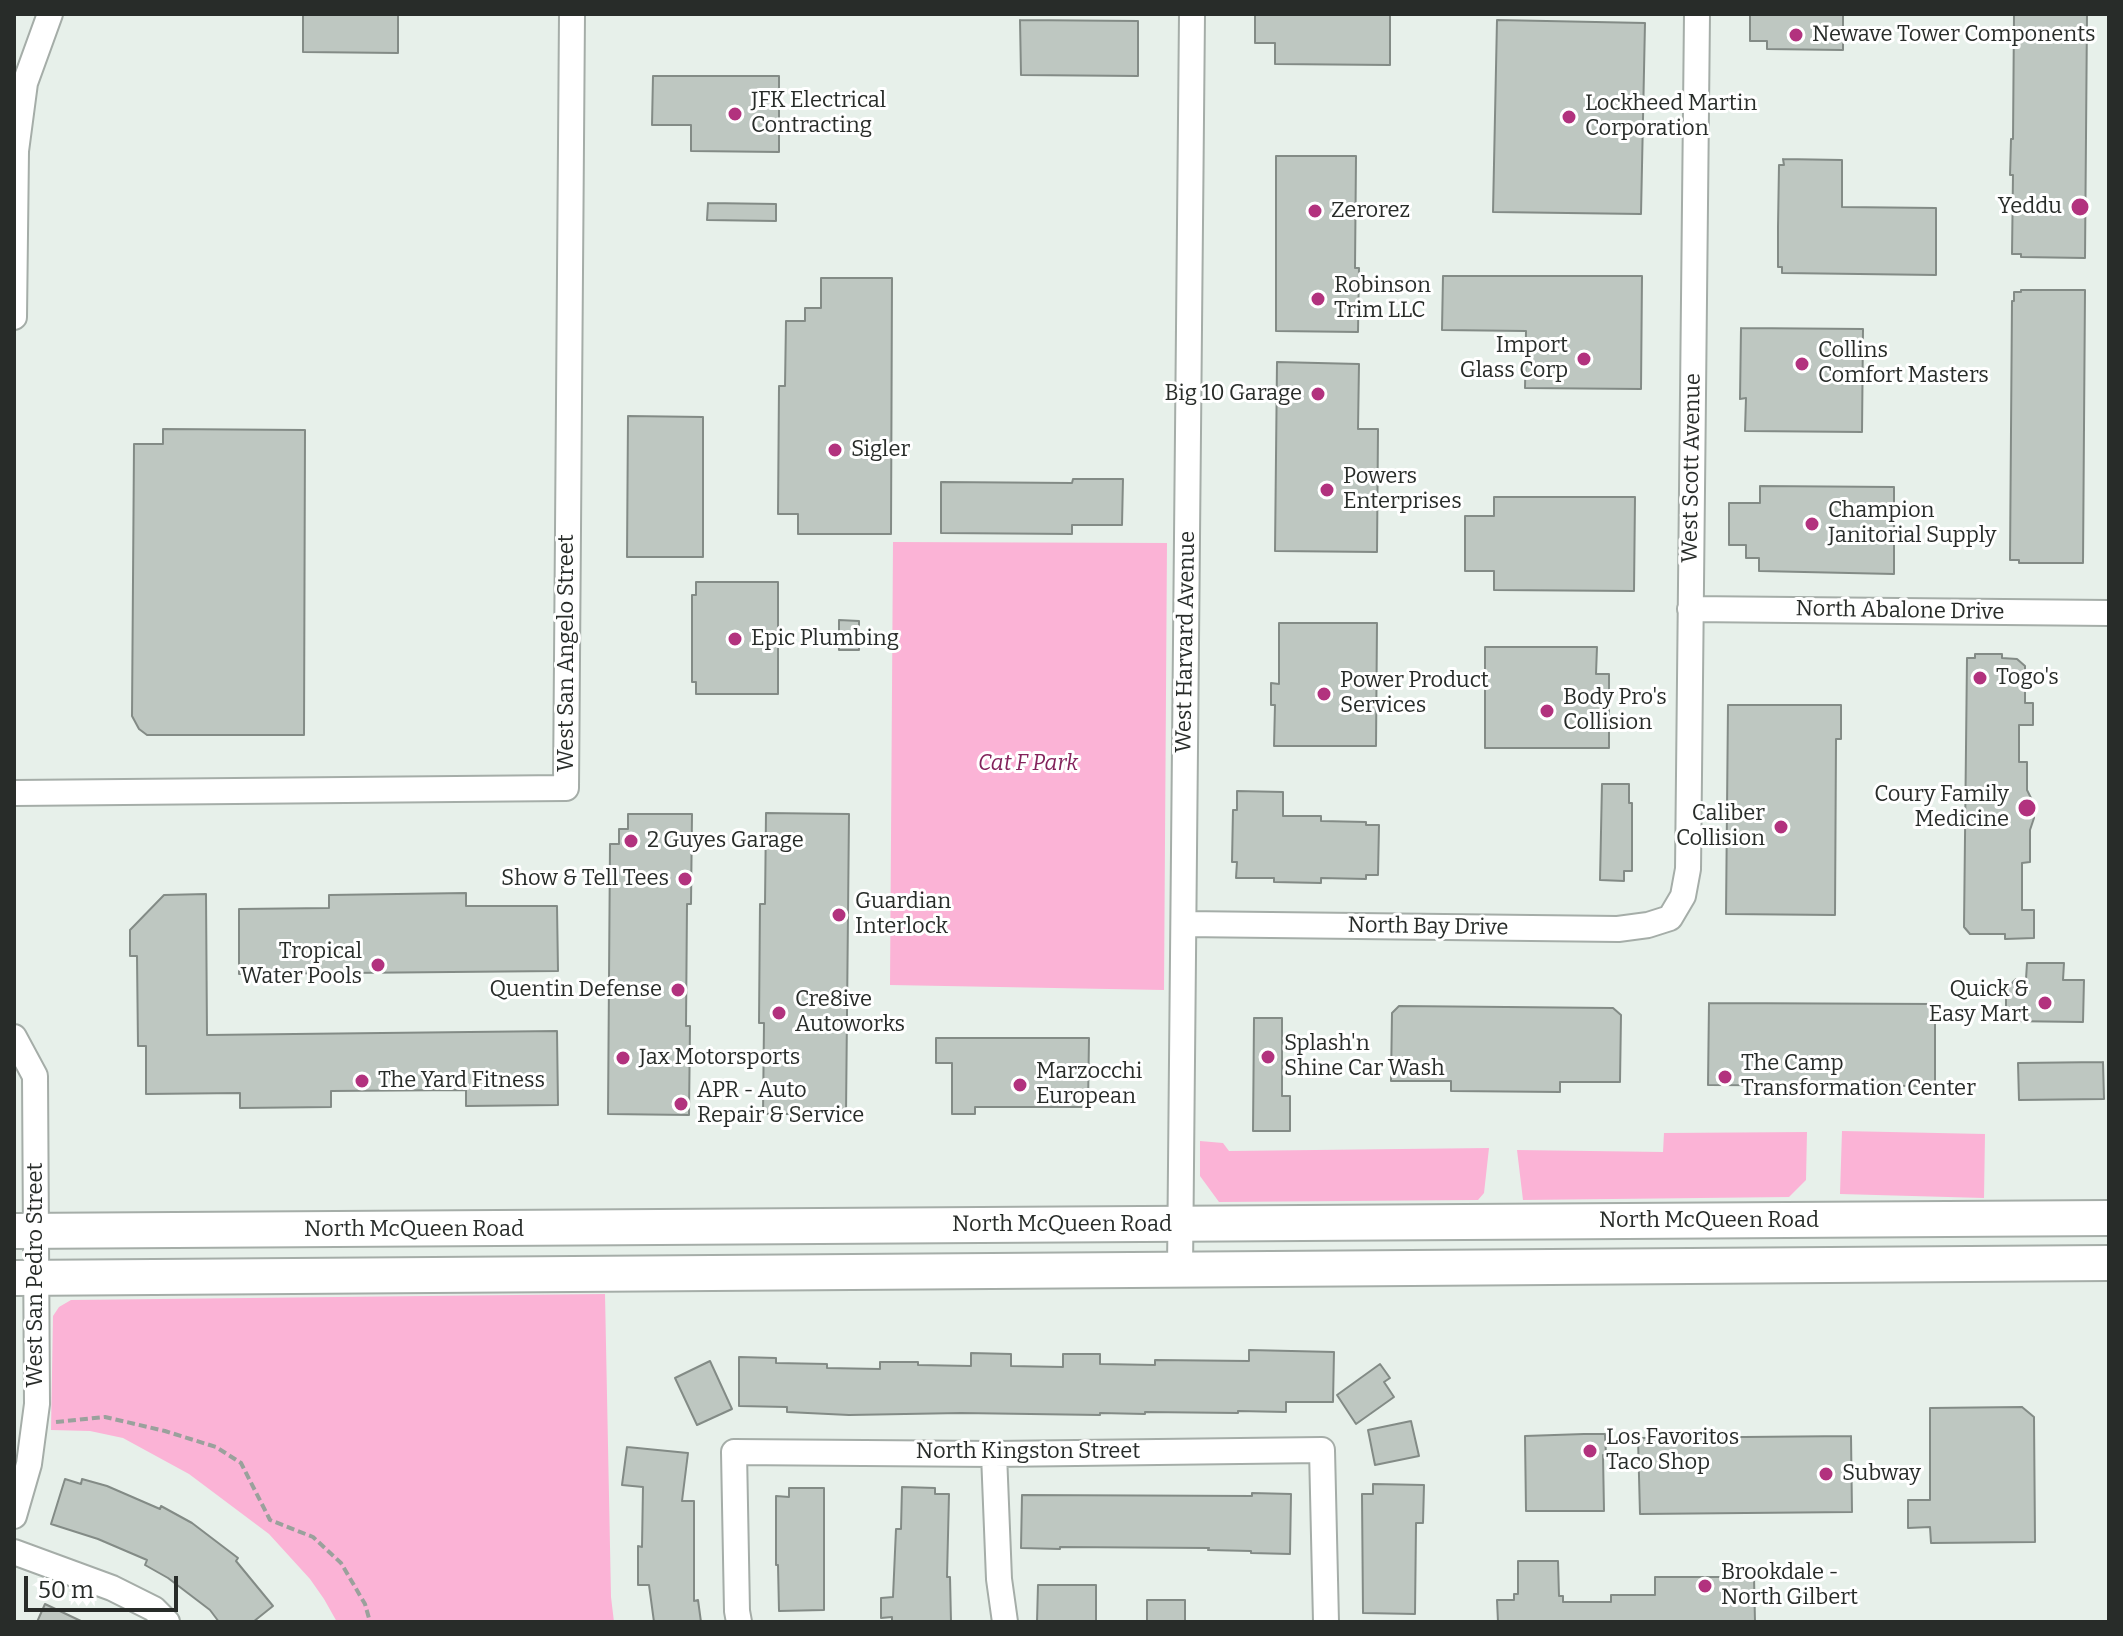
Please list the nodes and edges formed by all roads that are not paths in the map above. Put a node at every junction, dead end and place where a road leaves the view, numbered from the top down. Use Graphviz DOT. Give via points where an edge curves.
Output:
graph roads {
  1 [pos="50,14"];
  2 [pos="572,14"];
  3 [pos="1192,14"];
  4 [pos="1697,14"];
  5 [pos="14,317"];
  6 [pos="1690,609"];
  7 [pos="2109,613"];
  8 [pos="14,793"];
  9 [pos="1670,918"];
  10 [pos="1184,924"];
  11 [pos="14,1037"];
  12 [pos="2109,1218"];
  13 [pos="1622,1221"];
  14 [pos="1181,1224"];
  15 [pos="25,1232"];
  16 [pos="2109,1263"];
  17 [pos="1622,1267"];
  18 [pos="1180,1270"];
  19 [pos="25,1278"];
  20 [pos="994,1454"];
  21 [pos="14,1516"];
  22 [pos="14,1552"];
  23 [pos="156,1618"];
  24 [pos="739,1622"];
  25 [pos="1005,1622"];
  26 [pos="1326,1622"];
  1 -- 5 [label="street" via="25,83 16,151"];
  2 -- 8 [label="street, West San Angelo Street" via="566,788"];
  3 -- 10 [label="street, West Harvard Avenue"];
  4 -- 6 [label="street, West Scott Avenue"];
  6 -- 7 [label="street, North Abalone Drive"];
  6 -- 9 [label="street, West Scott Avenue" via="1688,869 1683,896"];
  9 -- 10 [label="street, North Bay Drive" via="1618,929"];
  10 -- 14 [label="street, West Harvard Avenue"];
  11 -- 15 [label="street, West San Pedro Street" via="35,1076"];
  12 -- 13 [label="main road, North McQueen Road"];
  13 -- 14 [label="main road, North McQueen Road"];
  13 -- 17 [label="main road"];
  14 -- 15 [label="main road, North McQueen Road"];
  14 -- 18 [label="street, West Harvard Avenue"];
  15 -- 19 [label="street, West San Pedro Street"];
  16 -- 17 [label="main road, North McQueen Road"];
  17 -- 18 [label="main road, North McQueen Road"];
  18 -- 19 [label="main road, North McQueen Road"];
  19 -- 21 [label="street, West San Pedro Street" via="37,1404 29,1464"];
  20 -- 24 [label="street, North Kingston Street" via="734,1452"];
  20 -- 25 [label="street"];
  20 -- 26 [label="street, North Kingston Street" via="1322,1450"];
  22 -- 23 [label="street" via="112,1588"];
}
